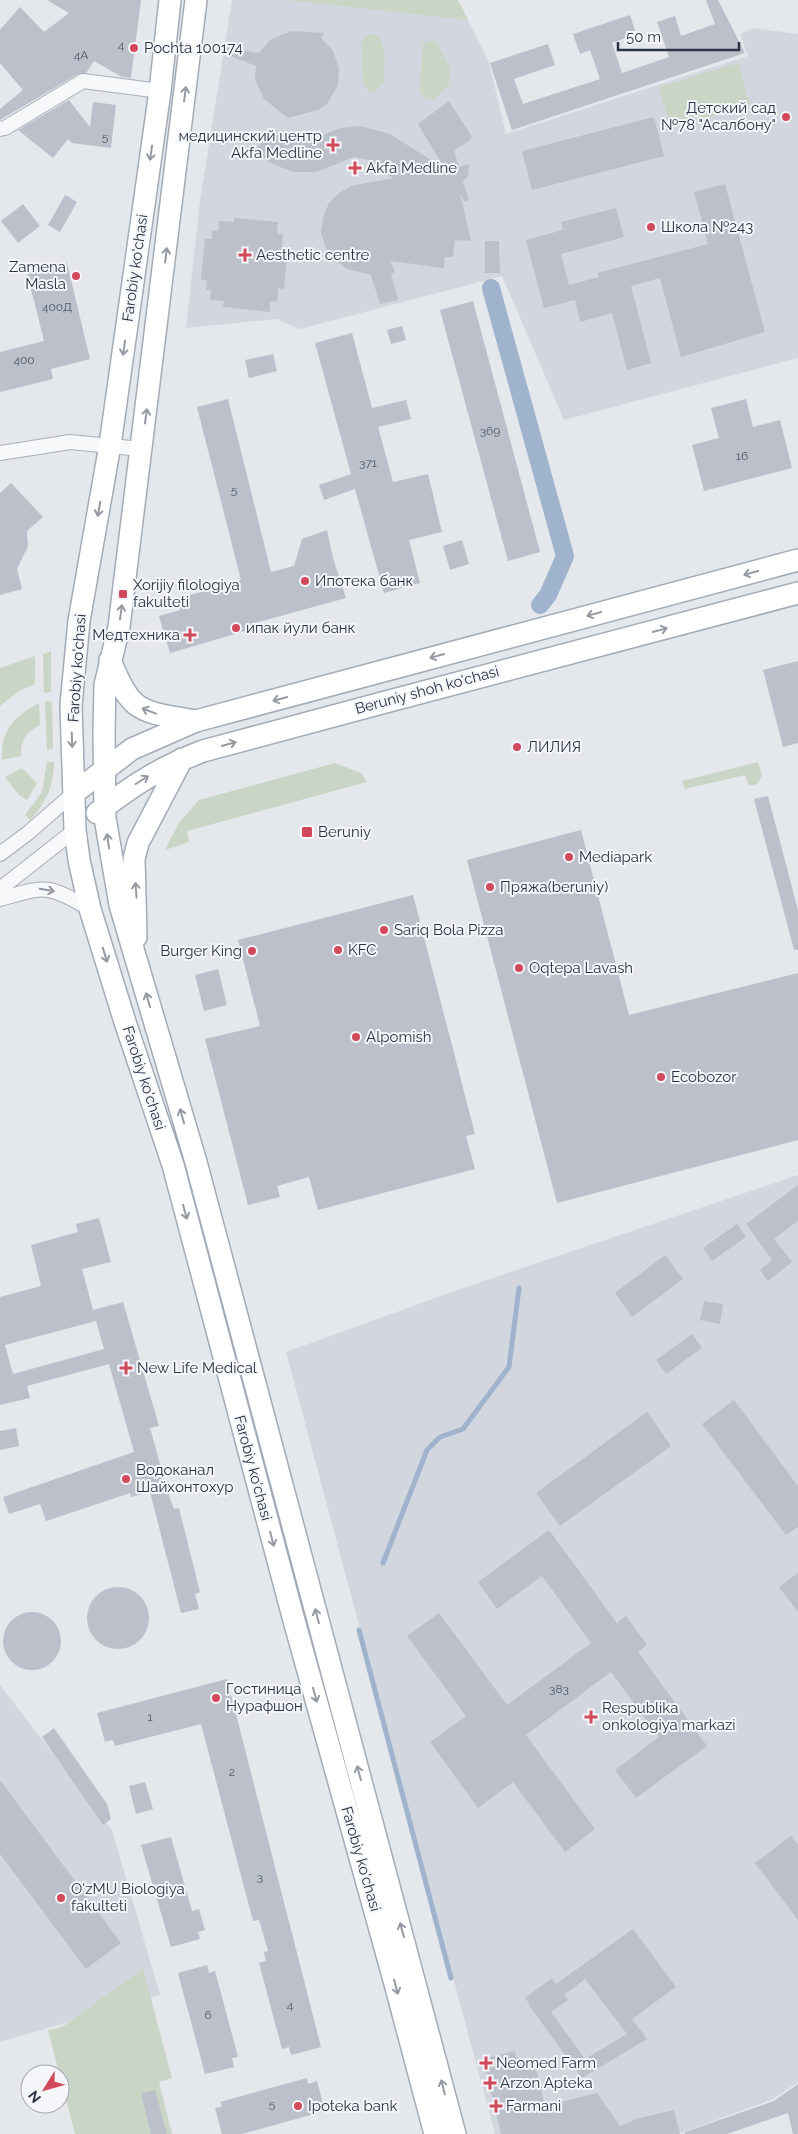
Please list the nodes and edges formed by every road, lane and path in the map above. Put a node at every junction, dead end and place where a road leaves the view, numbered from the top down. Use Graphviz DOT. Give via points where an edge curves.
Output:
graph roads {
  1 [pos="170,0"];
  2 [pos="196,0"];
  3 [pos="160,91"];
  4 [pos="0,129"];
  5 [pos="110,445"];
  6 [pos="142,448"];
  7 [pos="0,453"];
  8 [pos="798,560"];
  9 [pos="798,593"];
  10 [pos="110,660"];
  11 [pos="196,721"];
  12 [pos="182,759"];
  13 [pos="105,768"];
  14 [pos="74,793"];
  15 [pos="105,807"];
  16 [pos="75,830"];
  17 [pos="0,854"];
  18 [pos="0,889"];
  19 [pos="0,899"];
  20 [pos="90,909"];
  21 [pos="136,956"];
  22 [pos="435,2134"];
  23 [pos="455,2134"];
  1 -- 3 [label="main road, Farobiy ko'chasi"];
  6 -- 2 [label="main road, Farobiy ko'chasi, one-way"];
  3 -- 4 [label="street" via="83,81"];
  3 -- 5 [label="main road, Farobiy ko'chasi, one-way"];
  5 -- 6 [label="street"];
  5 -- 7 [label="street" via="70,442"];
  5 -- 14 [label="main road, Farobiy ko'chasi, one-way" via="79,621 71,705"];
  10 -- 6 [label="main road, Farobiy ko'chasi, one-way" via="119,627"];
  8 -- 11 [label="main road, Beruniy shoh ko'chasi, one-way"];
  12 -- 9 [label="main road, Beruniy shoh ko'chasi, one-way" via="518,665 634,638"];
  11 -- 10 [label="main road, one-way" via="155,714 134,705"];
  10 -- 13 [label="main road, Farobiy ko'chasi" via="105,685"];
  11 -- 13 [label="main road, Beruniy shoh ko'chasi" via="132,749"];
  15 -- 12 [label="main road, Beruniy shoh ko'chasi, one-way" via="142,779"];
  21 -- 12 [label="main road, one-way" via="134,859 138,843"];
  13 -- 14 [label="main road, Beruniy shoh ko'chasi"];
  13 -- 15 [label="main road, Farobiy ko'chasi"];
  14 -- 15 [label="main road"];
  14 -- 16 [label="main road, Farobiy ko'chasi"];
  14 -- 17 [label="street"];
  15 -- 16 [label="main road, Beruniy shoh ko'chasi"];
  21 -- 15 [label="main road, Farobiy ko'chasi, one-way" via="120,905 108,846"];
  16 -- 18 [label="street"];
  16 -- 20 [label="main road, Farobiy ko'chasi"];
  19 -- 20 [label="street, one-way" via="46,888"];
  20 -- 22 [label="main road, Farobiy ko'chasi, one-way" via="173,1165"];
  23 -- 21 [label="main road, Farobiy ko'chasi, one-way" via="196,1162"];
}
